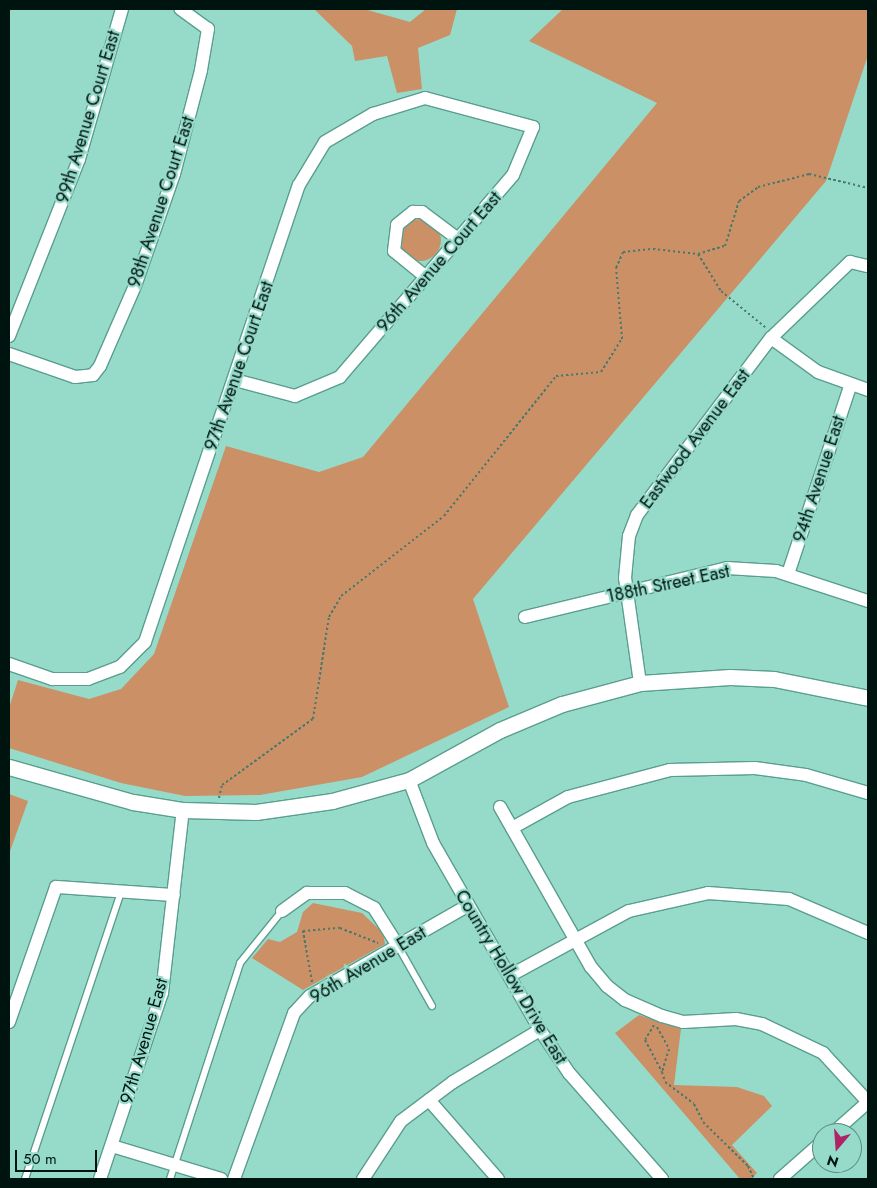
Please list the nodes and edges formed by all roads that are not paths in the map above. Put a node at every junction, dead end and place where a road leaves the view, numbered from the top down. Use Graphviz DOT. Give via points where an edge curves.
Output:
graph roads {
  1 [pos="122,9"];
  2 [pos="180,9"];
  3 [pos="402,103"];
  4 [pos="458,239"];
  5 [pos="868,266"];
  6 [pos="426,277"];
  7 [pos="9,336"];
  8 [pos="771,338"];
  9 [pos="9,354"];
  10 [pos="235,380"];
  11 [pos="850,384"];
  12 [pos="868,390"];
  13 [pos="788,574"];
  14 [pos="627,593"];
  15 [pos="868,601"];
  16 [pos="525,617"];
  17 [pos="9,664"];
  18 [pos="640,683"];
  19 [pos="868,698"];
  20 [pos="9,767"];
  21 [pos="409,780"];
  22 [pos="868,793"];
  23 [pos="500,806"];
  24 [pos="183,810"];
  25 [pos="512,828"];
  26 [pos="121,892"];
  27 [pos="174,895"];
  28 [pos="467,906"];
  29 [pos="282,911"];
  30 [pos="868,932"];
  31 [pos="574,937"];
  32 [pos="396,947"];
  33 [pos="511,975"];
  34 [pos="432,1006"];
  35 [pos="9,1022"];
  36 [pos="540,1030"];
  37 [pos="429,1100"];
  38 [pos="868,1102"];
  39 [pos="844,1123"];
  40 [pos="112,1146"];
  41 [pos="812,1151"];
  42 [pos="175,1164"];
  43 [pos="25,1179"];
  44 [pos="100,1179"];
  45 [pos="170,1179"];
  46 [pos="221,1179"];
  47 [pos="234,1179"];
  48 [pos="363,1179"];
  49 [pos="498,1179"];
  50 [pos="662,1179"];
  51 [pos="780,1179"];
  1 -- 7 [label="street, 99th Avenue Court East" via="79,159"];
  2 -- 9 [label="street, 98th Avenue Court East" via="205,23 208,36 202,70 174,174 135,286 93,375 74,377"];
  3 -- 4 [label="street, 96th Avenue Court East" via="444,100 533,126 520,165"];
  3 -- 10 [label="street, 97th Avenue Court East" via="325,142 313,156 299,185"];
  4 -- 6 [label="street, 96th Avenue Court East"];
  4 -- 6 [label="street" via="422,212 413,212 397,225 394,251"];
  5 -- 8 [label="street, Eastwood Avenue East" via="850,262"];
  6 -- 10 [label="street, 96th Avenue Court East" via="340,377 326,385 295,396"];
  8 -- 11 [label="street" via="818,372"];
  8 -- 14 [label="street, Eastwood Avenue East" via="637,515 626,556"];
  10 -- 17 [label="street, 97th Avenue Court East" via="145,642 120,667 70,681"];
  11 -- 12 [label="street"];
  11 -- 13 [label="street, 94th Avenue East"];
  13 -- 14 [label="street, 188th Street East" via="727,568"];
  13 -- 15 [label="street, 188th Street East"];
  14 -- 16 [label="street, 188th Street East"];
  14 -- 18 [label="street, Eastwood Avenue East"];
  18 -- 19 [label="street" via="721,677 774,679"];
  18 -- 21 [label="street" via="553,708 500,730"];
  20 -- 24 [label="street" via="112,798"];
  21 -- 24 [label="street" via="303,806 216,812"];
  21 -- 28 [label="street, Country Hollow Drive East" via="433,843"];
  22 -- 25 [label="street" via="806,774 709,766 680,769 568,797"];
  23 -- 25 [label="street"];
  24 -- 27 [label="street, 97th Avenue East"];
  25 -- 31 [label="street"];
  26 -- 27 [label="street"];
  26 -- 35 [label="street" via="56,887"];
  26 -- 43 [label="lane"];
  27 -- 40 [label="street, 97th Avenue East" via="162,993"];
  28 -- 32 [label="street, 96th Avenue East"];
  28 -- 33 [label="street, Country Hollow Drive East"];
  29 -- 32 [label="street" via="306,893 345,892 374,908"];
  29 -- 42 [label="lane" via="240,963"];
  30 -- 31 [label="street" via="789,899 708,894 629,911"];
  31 -- 33 [label="street"];
  31 -- 38 [label="street" via="607,986 644,1010 683,1022 736,1020 781,1030 823,1053"];
  32 -- 34 [label="lane"];
  32 -- 47 [label="street, 96th Avenue East" via="318,992 294,1013 284,1033"];
  33 -- 36 [label="street, Country Hollow Drive East"];
  36 -- 37 [label="street"];
  36 -- 50 [label="street, Country Hollow Drive East" via="569,1073"];
  37 -- 48 [label="street" via="389,1135"];
  37 -- 49 [label="street"];
  38 -- 39 [label="street"];
  40 -- 42 [label="street"];
  40 -- 44 [label="street, 97th Avenue East"];
  41 -- 51 [label="street"];
  42 -- 45 [label="lane"];
  42 -- 46 [label="street"];
}
